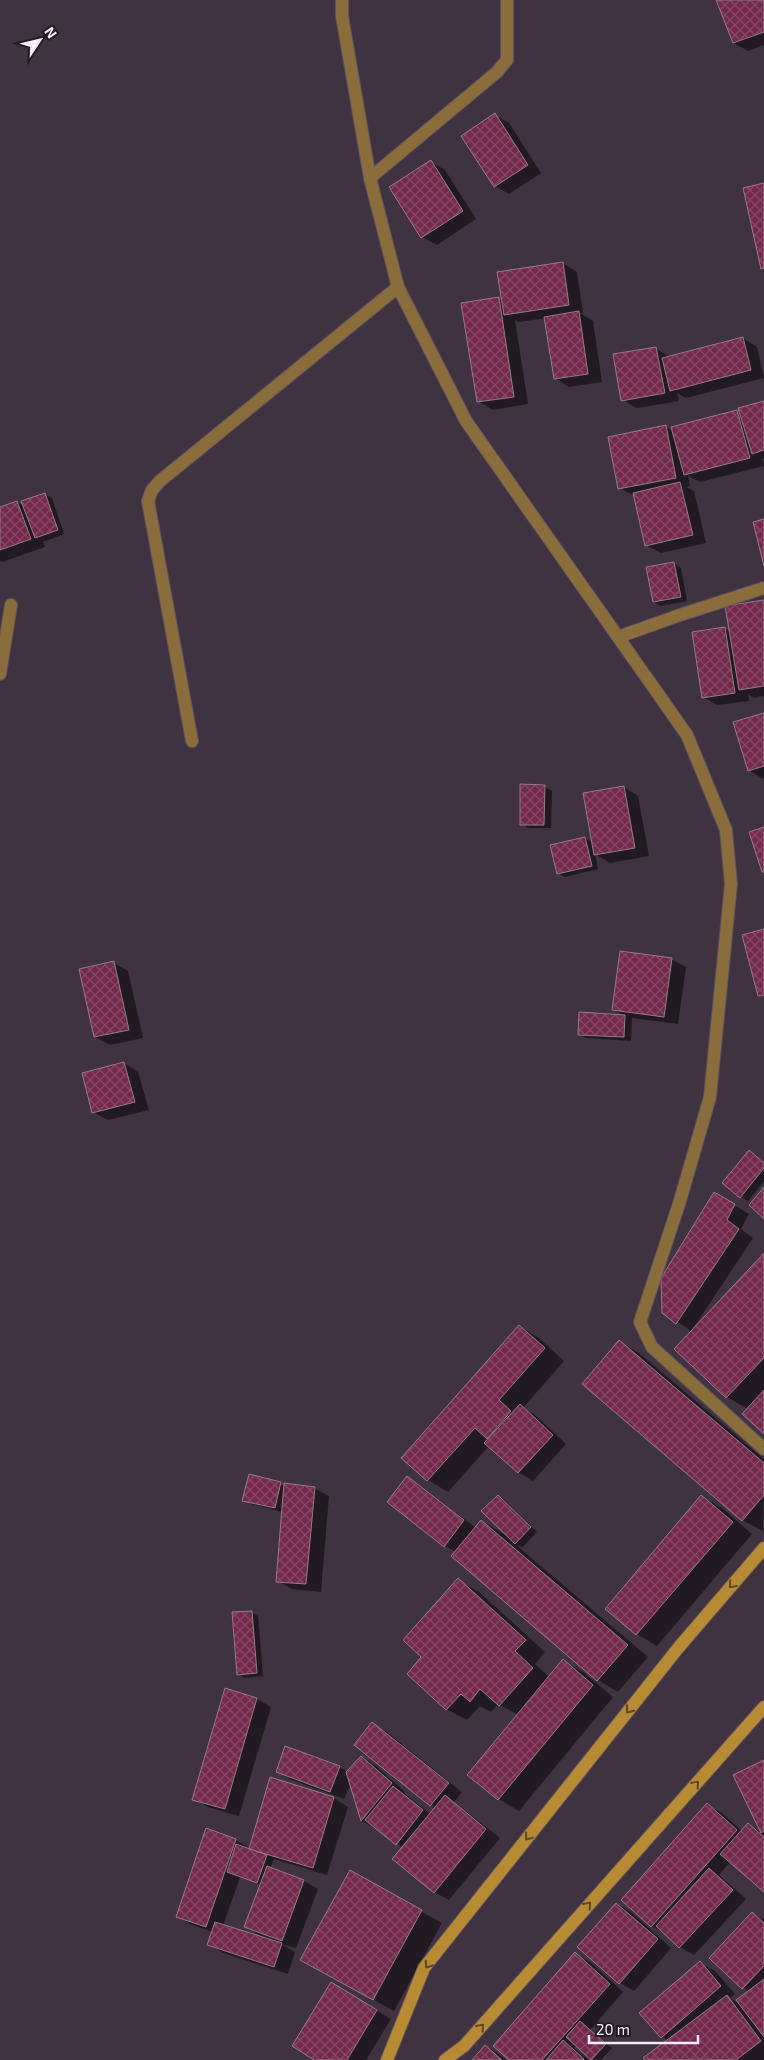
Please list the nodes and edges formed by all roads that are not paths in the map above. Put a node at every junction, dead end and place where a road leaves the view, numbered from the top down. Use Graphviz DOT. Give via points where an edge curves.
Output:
graph roads {
  1 [pos="342,0"];
  2 [pos="508,0"];
  3 [pos="370,178"];
  4 [pos="398,287"];
  5 [pos="764,588"];
  6 [pos="11,605"];
  7 [pos="618,638"];
  8 [pos="0,674"];
  9 [pos="192,741"];
  10 [pos="764,1449"];
  11 [pos="764,1548"];
  12 [pos="764,1707"];
  13 [pos="387,2060"];
  14 [pos="445,2060"];
  1 -- 3 [label="street"];
  2 -- 3 [label="street" via="507,60 497,72"];
  3 -- 4 [label="street"];
  4 -- 7 [label="street" via="466,421"];
  4 -- 9 [label="street" via="152,490 148,501"];
  5 -- 7 [label="street"];
  6 -- 8 [label="street"];
  7 -- 10 [label="street" via="687,735 726,830 731,884 710,1097 640,1322 652,1347"];
  11 -- 13 [label="main road, one-way" via="679,1647 424,1968"];
  14 -- 12 [label="main road, one-way" via="464,2046"];
}
